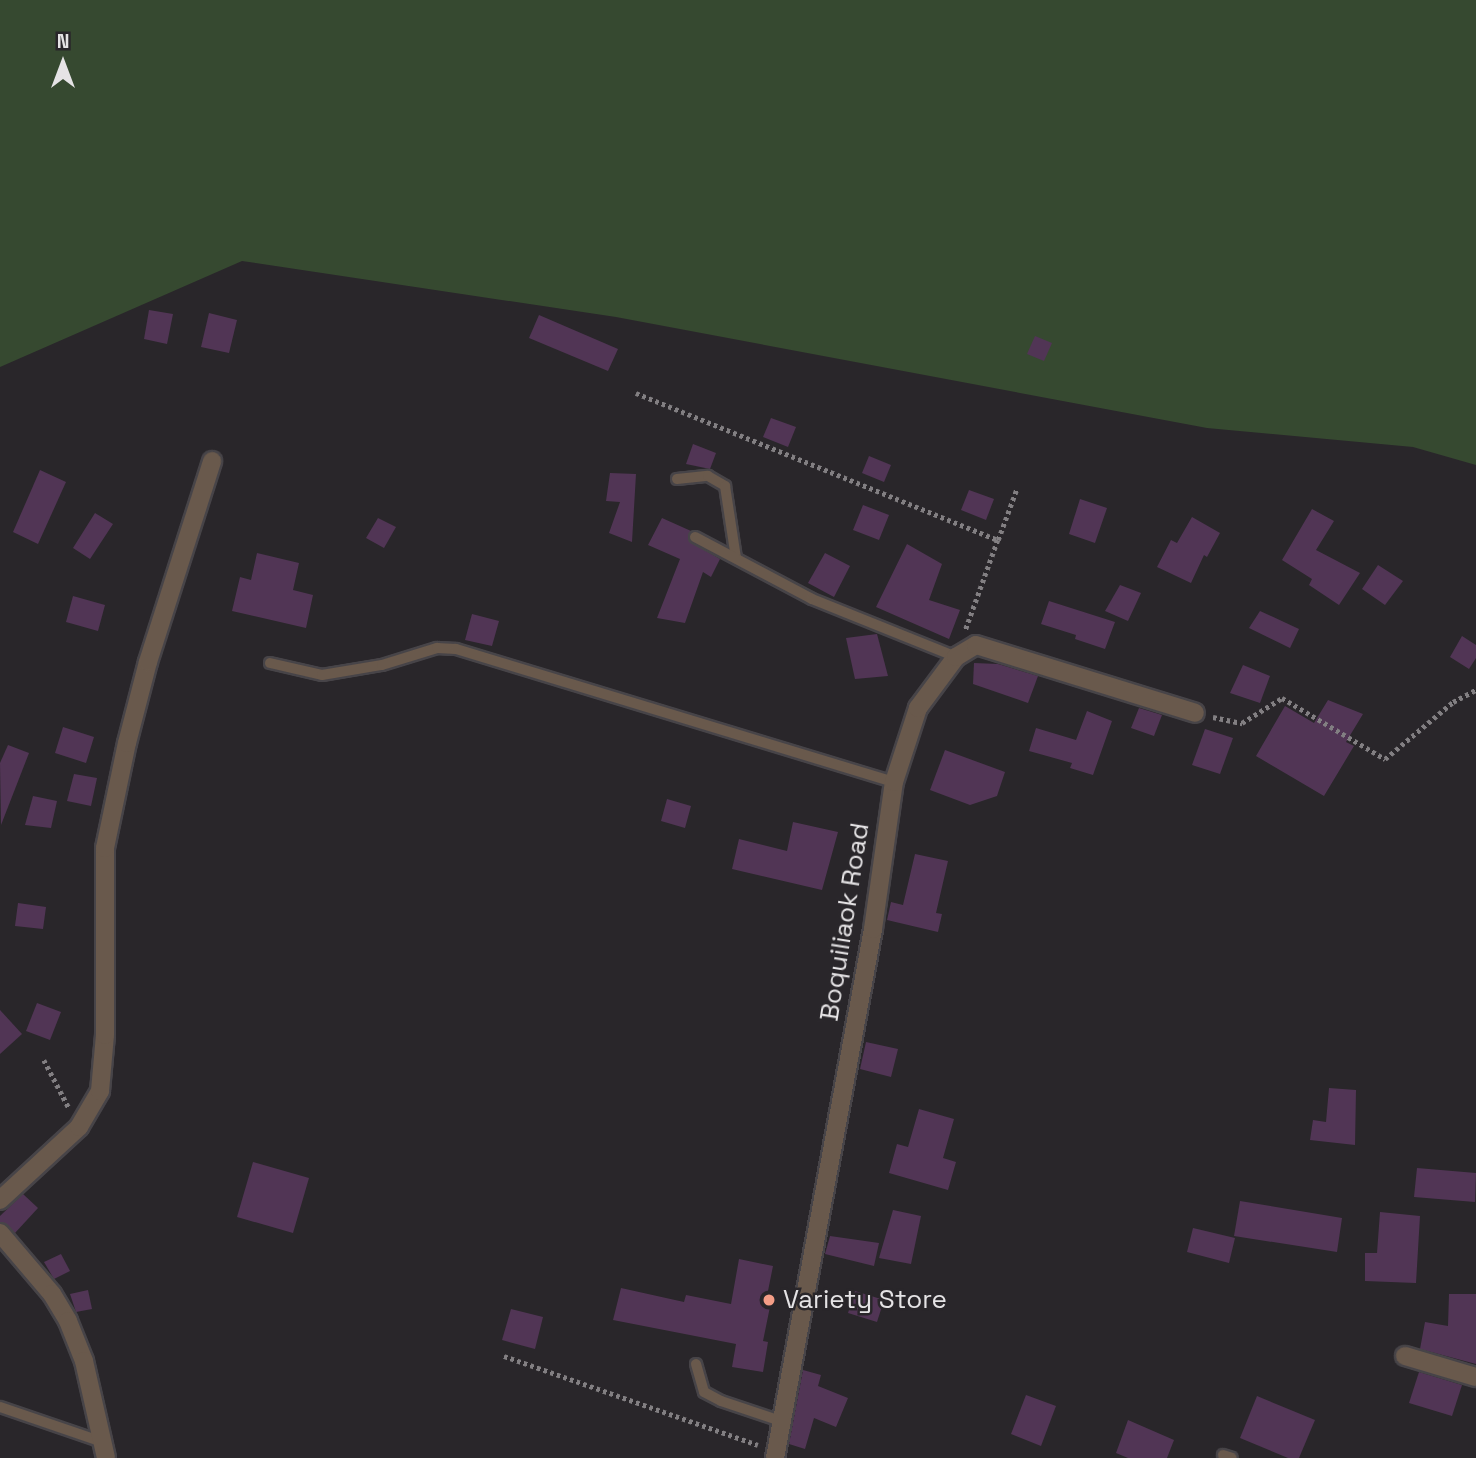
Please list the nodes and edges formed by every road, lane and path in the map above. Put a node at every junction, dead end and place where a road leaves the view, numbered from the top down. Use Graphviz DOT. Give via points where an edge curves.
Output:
graph roads {
  1 [pos="636,393"];
  2 [pos="212,460"];
  3 [pos="677,479"];
  4 [pos="1017,488"];
  5 [pos="695,537"];
  6 [pos="998,540"];
  7 [pos="736,558"];
  8 [pos="956,657"];
  9 [pos="270,663"];
  10 [pos="1476,690"];
  11 [pos="1195,713"];
  12 [pos="894,782"];
  13 [pos="44,1060"];
  14 [pos="79,1127"];
  15 [pos="0,1200"];
  16 [pos="0,1233"];
  17 [pos="504,1356"];
  18 [pos="1405,1356"];
  19 [pos="696,1364"];
  20 [pos="1476,1377"];
  21 [pos="0,1407"];
  22 [pos="782,1421"];
  23 [pos="104,1450"];
  24 [pos="775,1455"];
  1 -- 6 [label="path"];
  2 -- 14 [label="street" via="148,662 105,848 105,1035 100,1091"];
  3 -- 7 [label="lane" via="708,476 725,486"];
  4 -- 6 [label="path"];
  5 -- 7 [label="lane"];
  6 -- 8 [label="path"];
  7 -- 8 [label="lane" via="813,599"];
  8 -- 11 [label="street" via="976,645"];
  8 -- 12 [label="street, Boquiliaok Road" via="918,708"];
  9 -- 12 [label="lane" via="322,675 382,665 437,648 456,649"];
  10 -- 11 [label="path" via="1453,702 1385,758 1282,698 1242,723"];
  12 -- 22 [label="street, Boquiliaok Road" via="873,929"];
  13 -- 14 [label="path"];
  14 -- 15 [label="street"];
  16 -- 23 [label="street" via="52,1294 68,1321 84,1361"];
  17 -- 24 [label="path"];
  18 -- 20 [label="street"];
  19 -- 22 [label="lane" via="704,1392"];
  21 -- 23 [label="lane"];
  22 -- 24 [label="street, Boquiliaok Road"];
}
